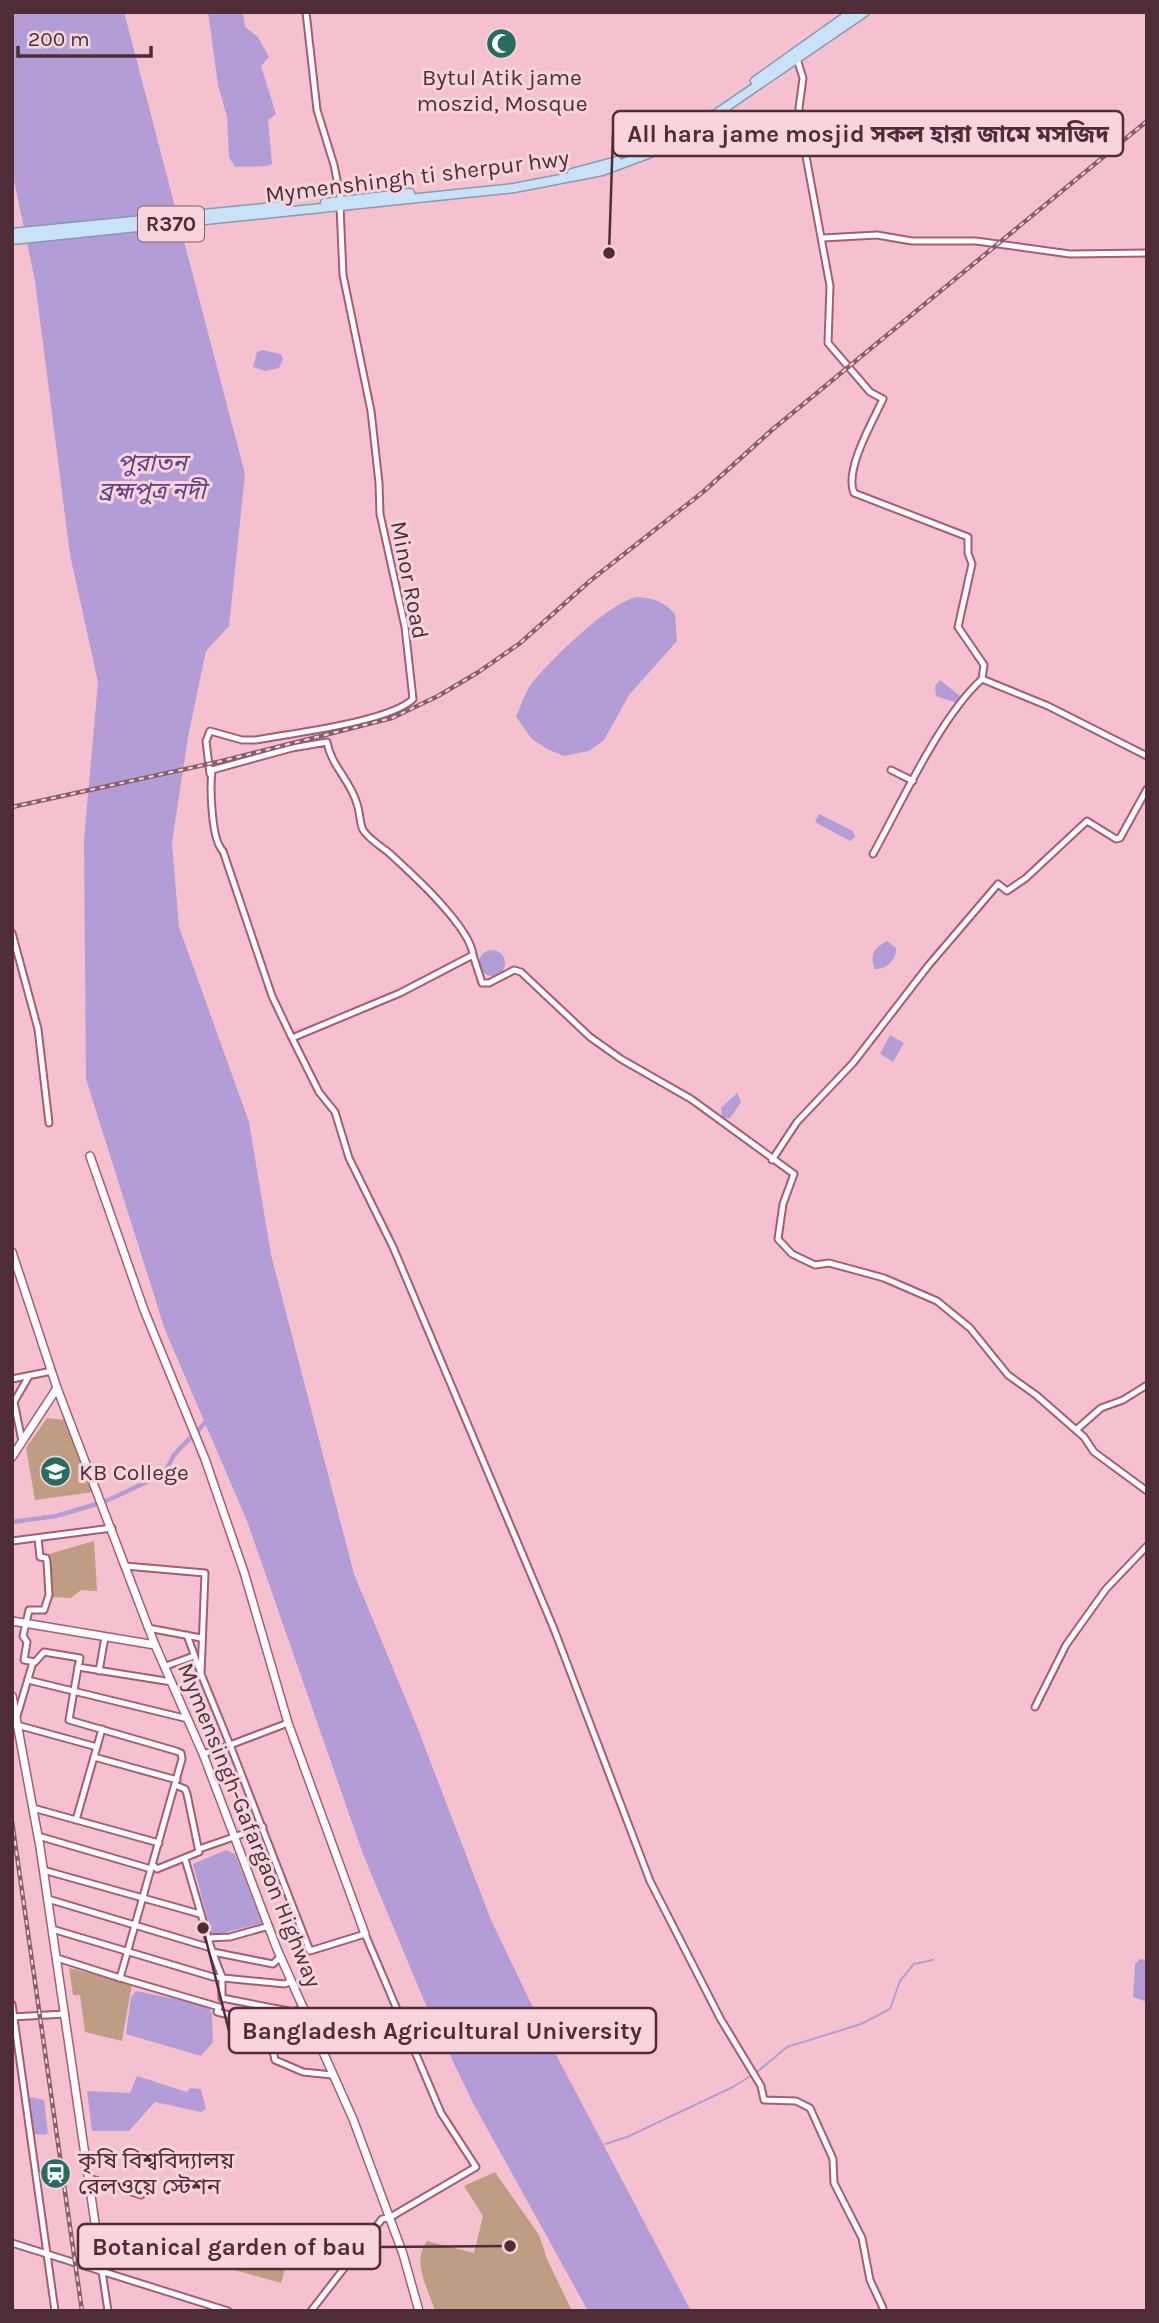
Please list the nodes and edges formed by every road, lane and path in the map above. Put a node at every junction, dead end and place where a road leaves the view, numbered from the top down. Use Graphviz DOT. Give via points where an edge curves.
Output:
graph roads {
  1 [pos="306,12"];
  2 [pos="865,12"];
  3 [pos="848,13"];
  4 [pos="797,59"];
  5 [pos="341,203"];
  6 [pos="329,205"];
  7 [pos="12,233"];
  8 [pos="823,238"];
  9 [pos="12,240"];
  10 [pos="1147,253"];
  11 [pos="982,679"];
  12 [pos="1147,756"];
  13 [pos="891,770"];
  14 [pos="913,781"];
  15 [pos="211,782"];
  16 [pos="1147,789"];
  17 [pos="873,854"];
  18 [pos="12,933"];
  19 [pos="473,955"];
  20 [pos="292,1038"];
  21 [pos="49,1123"];
  22 [pos="90,1156"];
  23 [pos="772,1160"];
  24 [pos="12,1252"];
  25 [pos="52,1371"];
  26 [pos="29,1376"];
  27 [pos="12,1379"];
  28 [pos="1147,1385"];
  29 [pos="57,1388"];
  30 [pos="1076,1430"];
  31 [pos="22,1444"];
  32 [pos="12,1457"];
  33 [pos="1147,1492"];
  34 [pos="112,1528"];
  35 [pos="38,1538"];
  36 [pos="12,1541"];
  37 [pos="1147,1546"];
  38 [pos="125,1566"];
  39 [pos="12,1621"];
  40 [pos="26,1623"];
  41 [pos="148,1628"];
  42 [pos="187,1635"];
  43 [pos="105,1637"];
  44 [pos="201,1638"];
  45 [pos="155,1645"];
  46 [pos="194,1656"];
  47 [pos="33,1662"];
  48 [pos="166,1666"];
  49 [pos="78,1667"];
  50 [pos="99,1671"];
  51 [pos="201,1674"];
  52 [pos="28,1680"];
  53 [pos="172,1682"];
  54 [pos="74,1692"];
  55 [pos="12,1696"];
  56 [pos="1035,1707"];
  57 [pos="188,1719"];
  58 [pos="17,1722"];
  59 [pos="288,1723"];
  60 [pos="102,1730"];
  61 [pos="230,1745"];
  62 [pos="97,1747"];
  63 [pos="203,1754"];
  64 [pos="94,1757"];
  65 [pos="176,1783"];
  66 [pos="33,1808"];
  67 [pos="76,1820"];
  68 [pos="262,1827"];
  69 [pos="38,1836"];
  70 [pos="234,1838"];
  71 [pos="159,1843"];
  72 [pos="199,1849"];
  73 [pos="185,1859"];
  74 [pos="152,1867"];
  75 [pos="44,1870"];
  76 [pos="143,1898"];
  77 [pos="48,1899"];
  78 [pos="200,1914"];
  79 [pos="135,1925"];
  80 [pos="269,1926"];
  81 [pos="52,1929"];
  82 [pos="365,1934"];
  83 [pos="208,1938"];
  84 [pos="212,1950"];
  85 [pos="127,1953"];
  86 [pos="281,1956"];
  87 [pos="57,1958"];
  88 [pos="222,1977"];
  89 [pos="120,1978"];
  90 [pos="291,1981"];
  91 [pos="222,1998"];
  92 [pos="12,2004"];
  93 [pos="219,2007"];
  94 [pos="302,2008"];
  95 [pos="65,2014"];
  96 [pos="13,2017"];
  97 [pos="332,2075"];
  98 [pos="89,2178"];
  99 [pos="141,2195"];
  100 [pos="389,2218"];
  101 [pos="12,2243"];
  102 [pos="46,2255"];
  103 [pos="102,2271"];
  104 [pos="883,2308"];
  105 [pos="55,2311"];
  106 [pos="108,2311"];
  107 [pos="228,2311"];
  108 [pos="311,2311"];
  109 [pos="419,2311"];
  1 -- 5 [label="street" via="317,110"];
  2 -- 4 [label="main road, Mymenshingh ti sherpur hwy / R370"];
  3 -- 5 [label="main road, Mymenshingh ti sherpur hwy / R370" via="702,117 615,162 558,177"];
  4 -- 5 [label="main road, Mymenshingh ti sherpur hwy / R370" via="685,135 602,172 514,188"];
  4 -- 8 [label="street" via="803,78 799,108 803,140"];
  5 -- 6 [label="main road, Mymenshingh ti sherpur hwy / R370"];
  5 -- 15 [label="street, Minor Road" via="343,275 371,411 380,514 405,627 414,699 370,718 256,740 210,731 206,741"];
  6 -- 7 [label="main road, Mymenshingh ti sherpur hwy"];
  6 -- 9 [label="main road, Mymenshingh ti sherpur hwy / R370"];
  8 -- 10 [label="street" via="877,235 912,241 976,241 1070,254"];
  8 -- 11 [label="street" via="830,286 828,343 870,392 883,399 857,458 851,487 874,502 968,537 972,564 958,627 984,666"];
  11 -- 12 [label="street"];
  11 -- 14 [label="street" via="968,691"];
  13 -- 14 [label="street"];
  14 -- 17 [label="street"];
  15 -- 19 [label="street" via="212,770 228,764 327,742 330,758 357,801 362,829 448,912"];
  15 -- 20 [label="street" via="218,847"];
  16 -- 23 [label="street" via="1120,838 1087,821 1027,878 1007,891 998,884 853,1063 797,1122"];
  18 -- 21 [label="street" via="38,1029"];
  19 -- 20 [label="street" via="400,993"];
  19 -- 23 [label="street" via="484,984 510,971 522,972 590,1037 691,1099"];
  20 -- 104 [label="street" via="319,1092 335,1112 349,1158 393,1247 554,1629 650,1881 768,2103 796,2101 810,2108 833,2159 834,2183 862,2238 870,2280"];
  22 -- 59 [label="street" via="144,1310 205,1459"];
  23 -- 30 [label="street" via="794,1174 780,1222 778,1239 783,1246 815,1265 829,1263 884,1278 937,1301 970,1328 1008,1375"];
  24 -- 25 [label="street"];
  25 -- 26 [label="street"];
  25 -- 29 [label="street"];
  26 -- 27 [label="street"];
  26 -- 31 [label="street" via="14,1402"];
  28 -- 30 [label="street" via="1101,1408"];
  29 -- 31 [label="street"];
  29 -- 34 [label="street"];
  30 -- 33 [label="street" via="1094,1452"];
  31 -- 32 [label="street"];
  34 -- 35 [label="street"];
  34 -- 38 [label="street"];
  35 -- 36 [label="street"];
  35 -- 40 [label="street" via="40,1557 47,1562 49,1595 44,1610 29,1610"];
  37 -- 56 [label="street" via="1106,1589 1066,1645"];
  38 -- 41 [label="street"];
  38 -- 44 [label="street" via="205,1573"];
  39 -- 40 [label="street, Mymensingh-Gafargaon Highway"];
  40 -- 43 [label="street, Mymensingh-Gafargaon Highway"];
  40 -- 47 [label="street" via="24,1660"];
  41 -- 42 [label="street"];
  41 -- 45 [label="street"];
  42 -- 44 [label="street"];
  42 -- 46 [label="street"];
  43 -- 45 [label="street, Mymensingh-Gafargaon Highway"];
  43 -- 50 [label="street"];
  44 -- 51 [label="street"];
  45 -- 48 [label="street, Mymensingh-Gafargaon Highway"];
  46 -- 48 [label="street"];
  46 -- 51 [label="street"];
  47 -- 49 [label="street" via="44,1652 80,1658"];
  47 -- 52 [label="street"];
  48 -- 53 [label="street, Mymensingh-Gafargaon Highway"];
  49 -- 50 [label="street"];
  49 -- 54 [label="street"];
  50 -- 53 [label="street"];
  51 -- 61 [label="street"];
  52 -- 54 [label="street"];
  52 -- 58 [label="street"];
  53 -- 57 [label="street, Mymensingh-Gafargaon Highway"];
  54 -- 57 [label="street"];
  54 -- 60 [label="street" via="69,1720"];
  55 -- 58 [label="street"];
  57 -- 63 [label="street, Mymensingh-Gafargaon Highway"];
  58 -- 62 [label="street"];
  58 -- 66 [label="street"];
  59 -- 61 [label="street"];
  59 -- 82 [label="street"];
  60 -- 62 [label="street"];
  60 -- 65 [label="street" via="181,1753"];
  61 -- 63 [label="street"];
  61 -- 68 [label="street"];
  62 -- 64 [label="street"];
  63 -- 70 [label="street, Mymensingh-Gafargaon Highway"];
  64 -- 65 [label="street"];
  64 -- 67 [label="street"];
  65 -- 71 [label="street"];
  65 -- 72 [label="street" via="187,1794"];
  66 -- 67 [label="street"];
  66 -- 69 [label="street"];
  67 -- 71 [label="street"];
  68 -- 70 [label="street"];
  68 -- 82 [label="street" via="310,1951"];
  69 -- 74 [label="street"];
  69 -- 75 [label="street"];
  70 -- 72 [label="street"];
  70 -- 80 [label="street, Mymensingh-Gafargaon Highway"];
  71 -- 74 [label="street"];
  72 -- 73 [label="street"];
  73 -- 74 [label="street"];
  73 -- 78 [label="street"];
  74 -- 76 [label="street"];
  75 -- 76 [label="street"];
  75 -- 77 [label="street"];
  76 -- 78 [label="street"];
  76 -- 79 [label="street"];
  77 -- 79 [label="street"];
  77 -- 81 [label="street"];
  78 -- 83 [label="street"];
  79 -- 84 [label="street"];
  79 -- 85 [label="street"];
  80 -- 83 [label="street"];
  80 -- 86 [label="street, Mymensingh-Gafargaon Highway"];
  81 -- 85 [label="street"];
  81 -- 87 [label="street"];
  82 -- 100 [label="street" via="441,2113 476,2167"];
  83 -- 84 [label="street"];
  84 -- 86 [label="street" via="273,1964"];
  84 -- 88 [label="street"];
  85 -- 88 [label="street"];
  85 -- 89 [label="street"];
  86 -- 90 [label="street, Mymensingh-Gafargaon Highway"];
  87 -- 89 [label="street"];
  87 -- 95 [label="street"];
  88 -- 90 [label="street"];
  88 -- 91 [label="street"];
  89 -- 93 [label="street"];
  90 -- 94 [label="street, Mymensingh-Gafargaon Highway"];
  91 -- 93 [label="street"];
  91 -- 94 [label="street" via="294,2012"];
  92 -- 96 [label="street"];
  93 -- 97 [label="street" via="217,2012 267,2024 275,2060 303,2072"];
  94 -- 97 [label="street, Mymensingh-Gafargaon Highway"];
  95 -- 96 [label="street"];
  95 -- 98 [label="street"];
  96 -- 102 [label="street"];
  97 -- 100 [label="street, Mymensingh-Gafargaon Highway"];
  98 -- 99 [label="street"];
  98 -- 103 [label="street"];
  100 -- 108 [label="street" via="382,2218"];
  100 -- 109 [label="street, Mymensingh-Gafargaon Highway"];
  101 -- 102 [label="street"];
  102 -- 103 [label="street"];
  102 -- 105 [label="street"];
  103 -- 106 [label="street"];
  103 -- 107 [label="street"];
}
